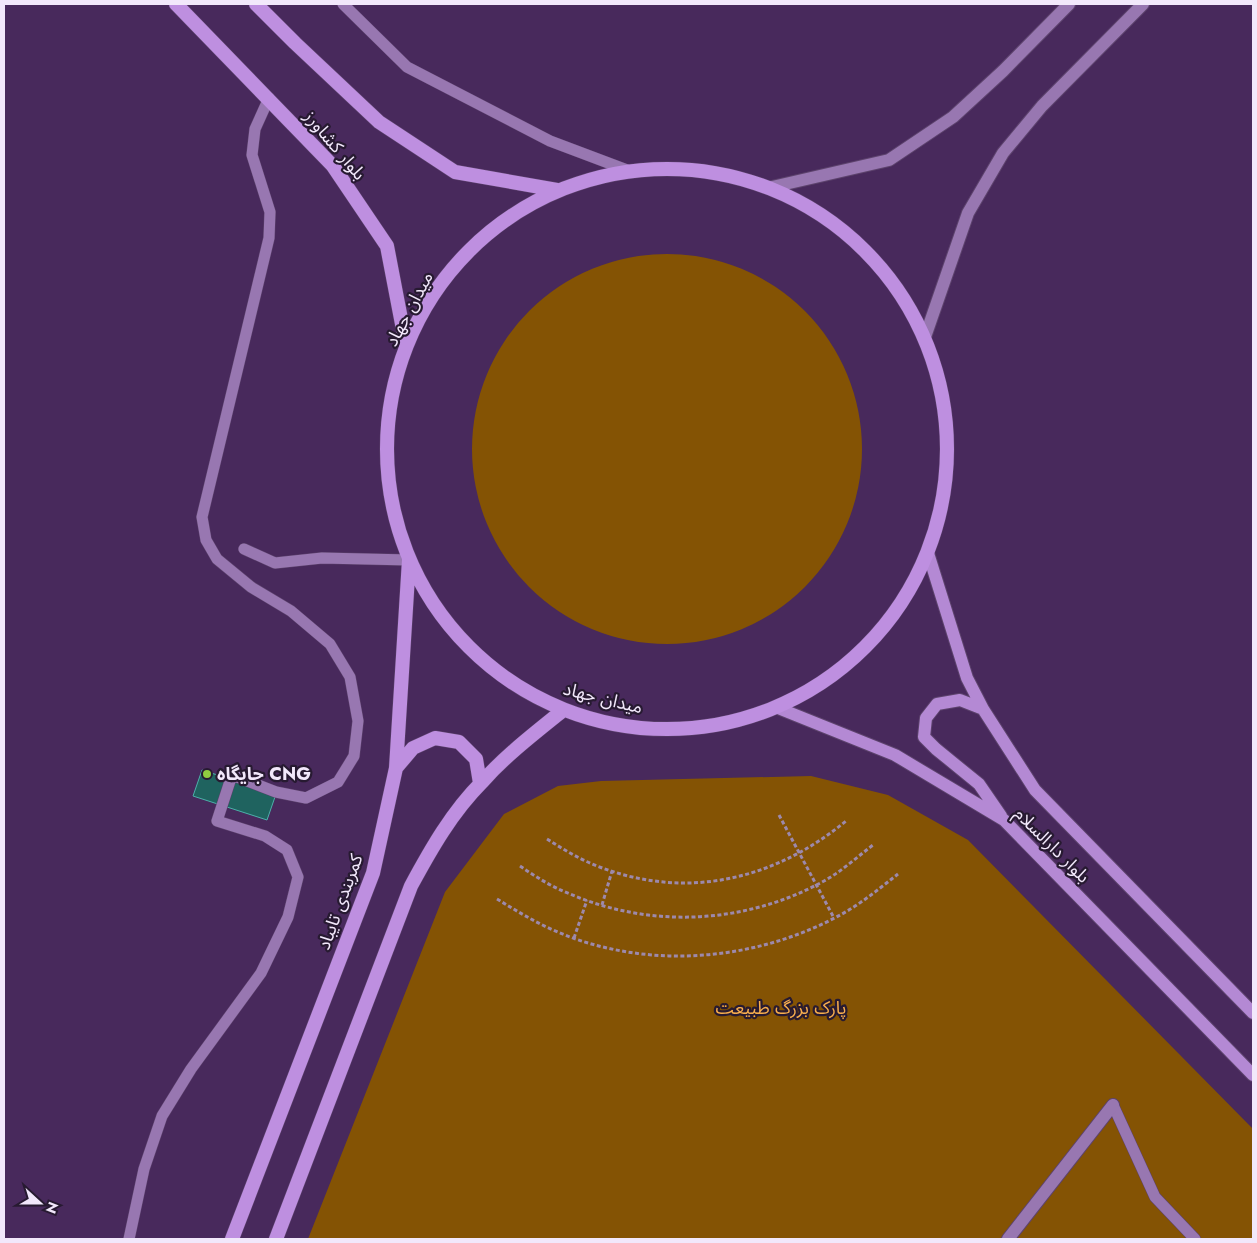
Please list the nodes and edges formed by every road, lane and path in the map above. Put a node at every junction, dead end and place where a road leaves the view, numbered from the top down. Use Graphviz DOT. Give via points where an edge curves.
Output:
graph roads {
  1 [pos="176,4"];
  2 [pos="256,4"];
  3 [pos="343,4"];
  4 [pos="1069,4"];
  5 [pos="1142,4"];
  6 [pos="269,98"];
  7 [pos="627,170"];
  8 [pos="772,187"];
  9 [pos="557,190"];
  10 [pos="925,337"];
  11 [pos="406,344"];
  12 [pos="244,549"];
  13 [pos="928,552"];
  14 [pos="409,560"];
  15 [pos="778,708"];
  16 [pos="983,710"];
  17 [pos="562,711"];
  18 [pos="396,768"];
  19 [pos="480,783"];
  20 [pos="779,816"];
  21 [pos="1004,820"];
  22 [pos="846,821"];
  23 [pos="547,838"];
  24 [pos="873,845"];
  25 [pos="800,854"];
  26 [pos="520,866"];
  27 [pos="612,871"];
  28 [pos="898,874"];
  29 [pos="816,884"];
  30 [pos="496,899"];
  31 [pos="586,900"];
  32 [pos="602,906"];
  33 [pos="834,918"];
  34 [pos="574,938"];
  35 [pos="1253,1013"];
  36 [pos="1253,1075"];
  37 [pos="1113,1105"];
  38 [pos="129,1239"];
  39 [pos="232,1239"];
  40 [pos="276,1239"];
  41 [pos="1008,1239"];
  42 [pos="1196,1239"];
  1 -- 6 [label="highway, بلوار کشاورز"];
  2 -- 9 [label="highway" via="379,122 455,172"];
  3 -- 7 [label="lane" via="407,67 550,141"];
  4 -- 8 [label="main road" via="953,117 889,160"];
  5 -- 10 [label="main road" via="1042,106 1003,153 968,212"];
  6 -- 11 [label="highway, بلوار کشاورز" via="334,166 387,246"];
  6 -- 38 [label="lane" via="254,129 252,155 270,212 269,238 202,517 206,540 217,559 251,588 291,611 330,644 350,677 358,721 354,756 338,782 306,798 276,792 232,775 217,821 265,836 287,850 298,877 288,917 262,973 191,1069 162,1116 144,1169"];
  7 -- 8 [label="highway, میدان جهاد" via="701,169"];
  7 -- 9 [label="highway, میدان جهاد"];
  8 -- 10 [label="highway, میدان جهاد" via="836,223 881,267"];
  9 -- 11 [label="highway, میدان جهاد" via="494,227 442,280"];
  10 -- 13 [label="highway, میدان جهاد" via="946,417 946,481"];
  11 -- 14 [label="highway, میدان جهاد" via="388,416 389,489"];
  12 -- 14 [label="lane" via="276,563 322,558"];
  13 -- 15 [label="highway, میدان جهاد" via="892,617 840,670"];
  13 -- 16 [label="main road, بلوار دارالسلام" via="967,678"];
  14 -- 17 [label="highway, میدان جهاد" via="452,630 499,675"];
  14 -- 18 [label="highway, کمربندی تایباد"];
  15 -- 17 [label="highway, میدان جهاد" via="707,728 634,729"];
  15 -- 21 [label="main road, بلوار دارالسلام" via="895,755"];
  16 -- 21 [label="main road" via="960,700 937,704 926,718 924,737 979,784"];
  16 -- 35 [label="main road, بلوار دارالسلام" via="1035,790"];
  17 -- 19 [label="highway"];
  18 -- 19 [label="highway" via="413,748 435,738 459,742 476,759"];
  18 -- 39 [label="highway, کمربندی تایباد" via="373,873"];
  19 -- 40 [label="highway" via="435,841 411,886"];
  20 -- 25 [label="path"];
  21 -- 36 [label="main road, بلوار دارالسلام"];
  22 -- 25 [label="path"];
  23 -- 27 [label="path" via="596,866"];
  24 -- 29 [label="path" via="850,864"];
  25 -- 27 [label="path" via="756,872 705,882 650,880"];
  25 -- 29 [label="path"];
  26 -- 31 [label="path" via="544,882"];
  27 -- 32 [label="path"];
  28 -- 33 [label="path" via="872,895"];
  29 -- 32 [label="path" via="769,904 710,916 652,916"];
  29 -- 33 [label="path"];
  30 -- 34 [label="path"];
  31 -- 32 [label="path"];
  31 -- 34 [label="path"];
  33 -- 34 [label="path" via="782,940 716,954 650,955"];
  37 -- 41 [label="main road"];
  37 -- 42 [label="lane" via="1155,1197"];
}
